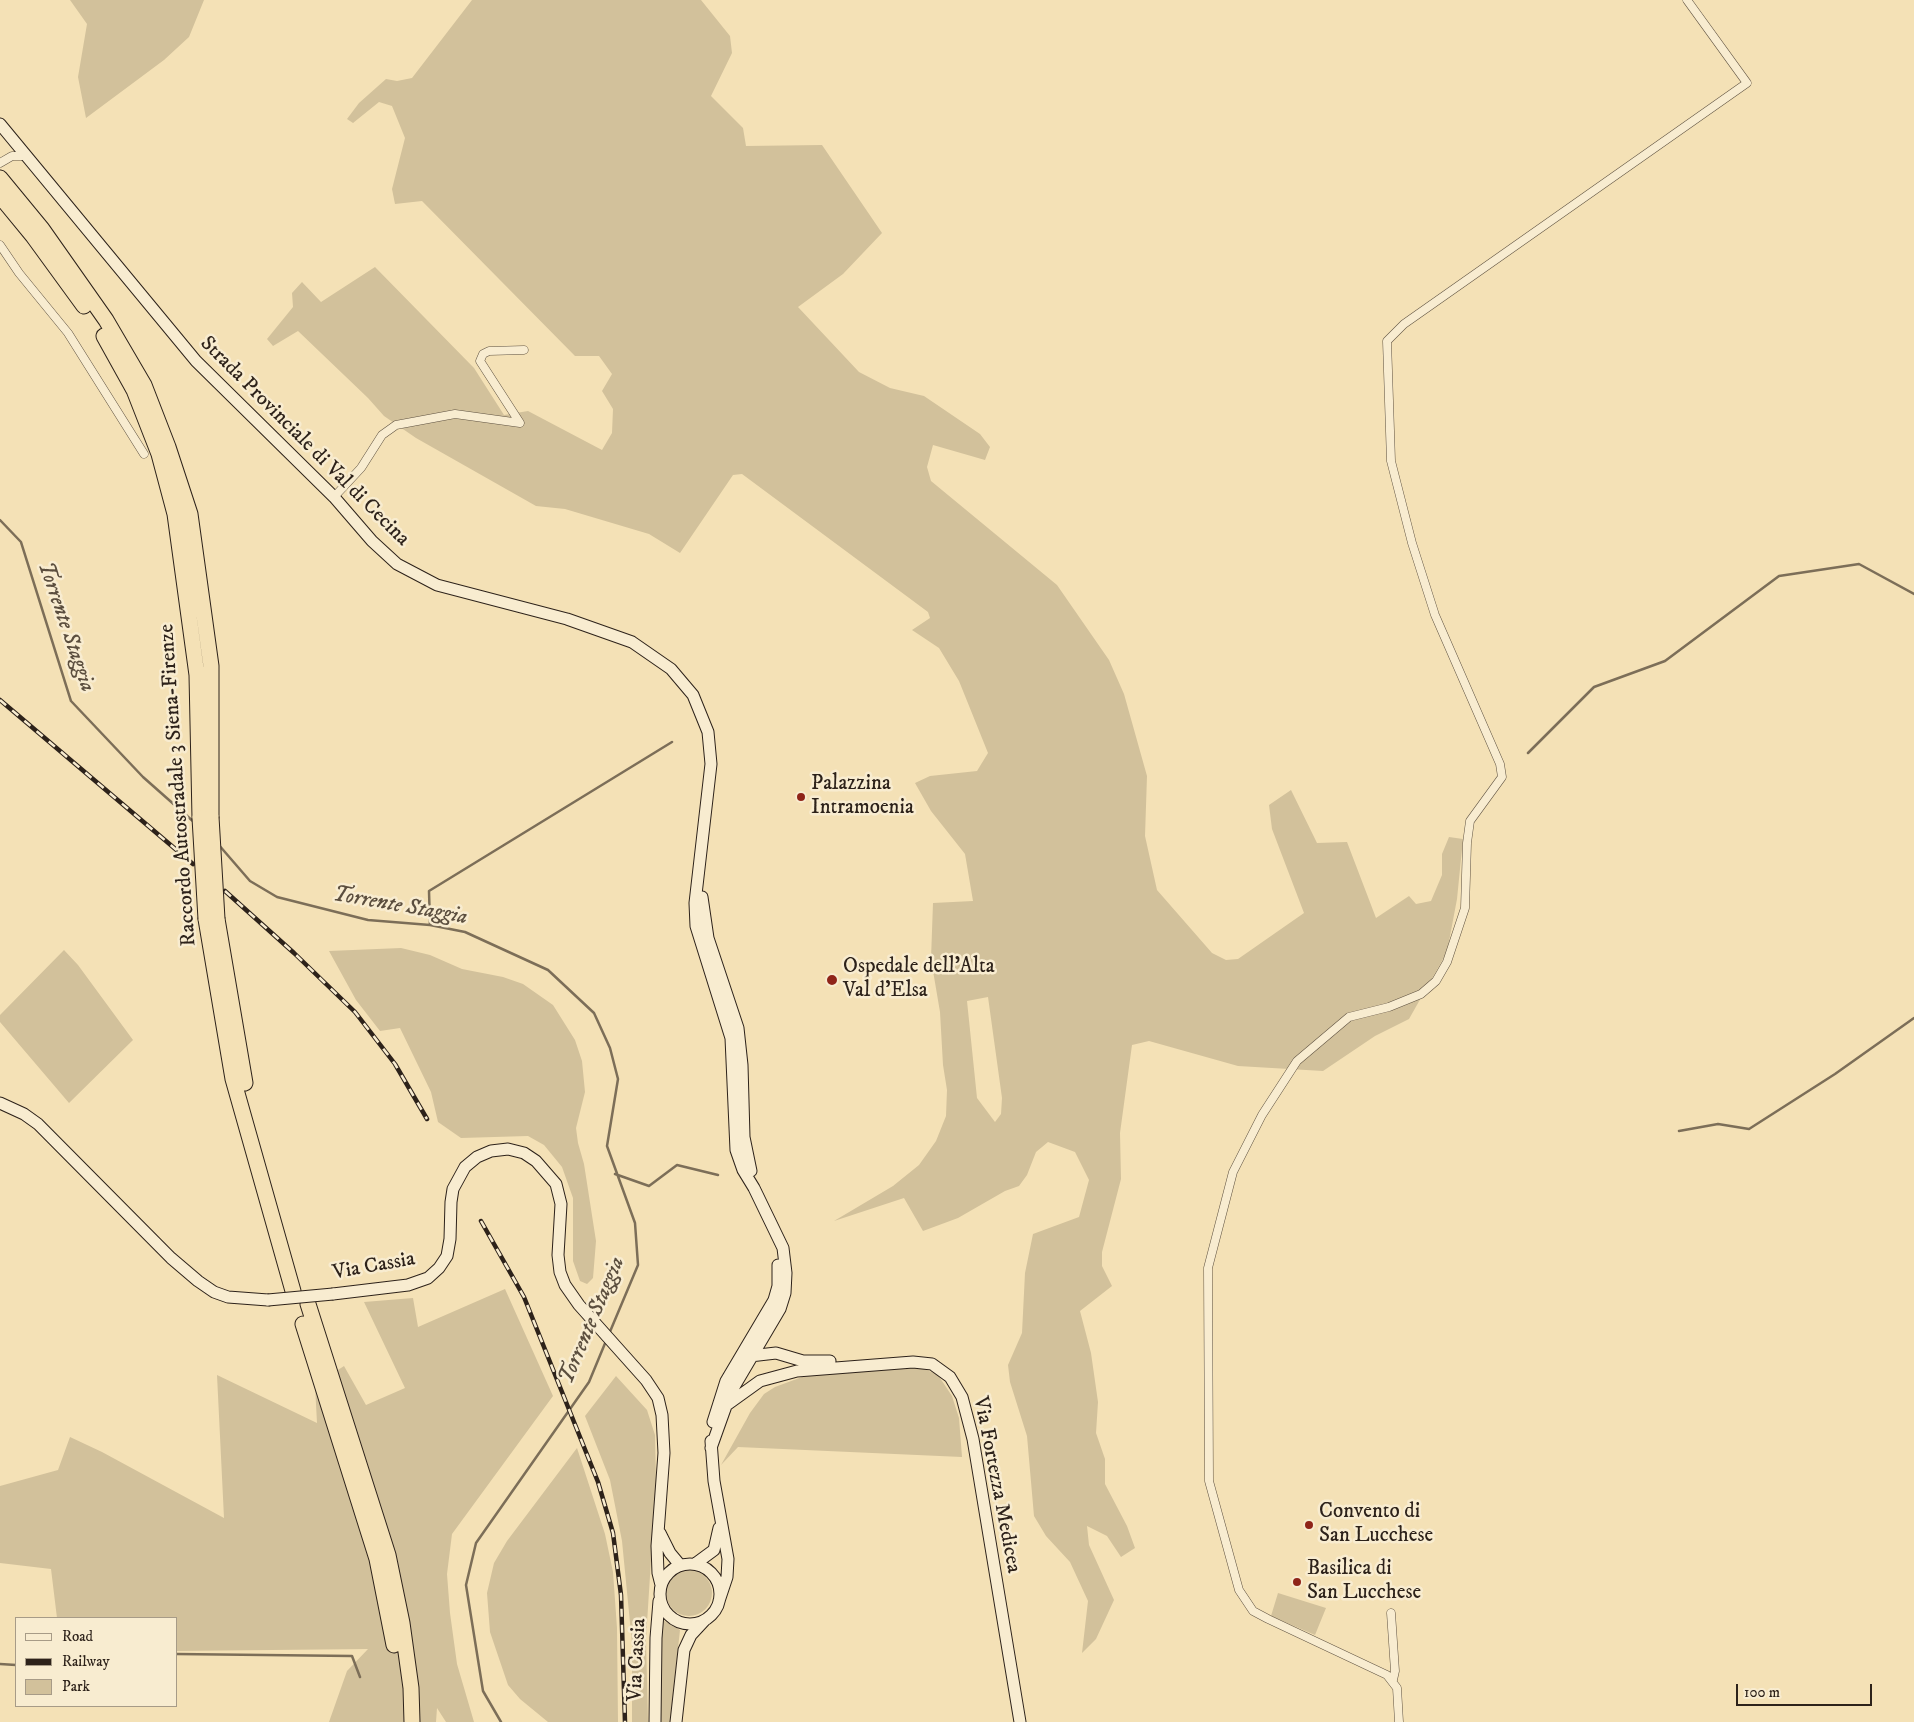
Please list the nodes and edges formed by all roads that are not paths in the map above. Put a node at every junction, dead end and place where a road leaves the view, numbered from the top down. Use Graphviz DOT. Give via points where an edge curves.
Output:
graph roads {
  1 [pos="1687,0"];
  2 [pos="0,124"];
  3 [pos="25,156"];
  4 [pos="0,163"];
  5 [pos="0,178"];
  6 [pos="0,196"];
  7 [pos="0,245"];
  8 [pos="524,350"];
  9 [pos="144,454"];
  10 [pos="334,497"];
  11 [pos="205,817"];
  12 [pos="702,859"];
  13 [pos="0,1103"];
  14 [pos="754,1188"];
  15 [pos="775,1233"];
  16 [pos="300,1297"];
  17 [pos="768,1331"];
  18 [pos="780,1354"];
  19 [pos="753,1356"];
  20 [pos="932,1364"];
  21 [pos="721,1393"];
  22 [pos="725,1406"];
  23 [pos="712,1448"];
  24 [pos="720,1521"];
  25 [pos="659,1528"];
  26 [pos="695,1564"];
  27 [pos="680,1565"];
  28 [pos="661,1585"];
  29 [pos="660,1600"];
  30 [pos="720,1601"];
  31 [pos="1391,1613"];
  32 [pos="705,1620"];
  33 [pos="1393,1680"];
  34 [pos="402,1722"];
  35 [pos="412,1722"];
  36 [pos="655,1722"];
  37 [pos="676,1722"];
  38 [pos="1020,1722"];
  39 [pos="1399,1722"];
  1 -- 33 [label="street" via="1747,83 1404,324 1387,341 1391,461 1412,543 1435,615 1500,764 1502,777 1470,821 1465,908 1447,962 1436,980 1421,994 1389,1007 1348,1017 1296,1060 1262,1115 1233,1172 1208,1268 1209,1481 1233,1573 1245,1602 1268,1619 1385,1673"];
  2 -- 3 [label="main road, Strada Provinciale di Val di Cecina"];
  3 -- 4 [label="street" via="12,156"];
  3 -- 10 [label="main road, Strada Provinciale di Val di Cecina" via="196,361"];
  5 -- 11 [label="highway, Raccordo Autostradale 3 Siena-Firenze" via="42,229 106,320 144,385 190,514 211,666"];
  6 -- 11 [label="highway, Raccordo Autostradale 3 Siena-Firenze" via="98,326 134,390 159,454 175,514 197,675"];
  7 -- 9 [label="street" via="68,333"];
  8 -- 10 [label="street" via="489,351 480,360 520,423 455,414 396,425 382,435 361,468"];
  10 -- 12 [label="main road, Strada Provinciale di Val di Cecina" via="372,541 398,564 437,585 567,618 608,632 632,642 671,669 693,695 710,739 711,771"];
  11 -- 16 [label="highway, Raccordo Autostradale 3 Siena-Firenze, bridge" via="212,919 233,1079"];
  12 -- 14 [label="main road, Strada Provinciale di Val di Cecina" via="706,930 737,1023 742,1064 744,1142"];
  12 -- 14 [label="main road, Strada Provinciale di Val di Cecina" via="695,903 696,926 728,1026 733,1062 736,1145 743,1170"];
  13 -- 25 [label="main road, Via Cassia, bridge" via="38,1124 171,1258 214,1292 228,1297 268,1300 333,1294 408,1285 428,1278 447,1256 453,1189 465,1167 490,1151 508,1149 536,1160 556,1184 561,1204 558,1261 564,1285 658,1398 664,1453"];
  14 -- 15 [label="main road, Strada Provinciale di Val di Cecina"];
  15 -- 17 [label="main road, Strada Provinciale di Val di Cecina" via="784,1252 786,1283 780,1308"];
  15 -- 21 [label="main road, Strada Provinciale di Val di Cecina" via="776,1297 729,1374"];
  16 -- 34 [label="highway, Raccordo Autostradale 3 Siena-Firenze" via="377,1559 392,1628"];
  16 -- 35 [label="highway, Raccordo Autostradale 3 Siena-Firenze" via="388,1555 402,1623"];
  17 -- 18 [label="main road"];
  17 -- 19 [label="main road, Strada Provinciale di Val di Cecina"];
  18 -- 19 [label="main road"];
  18 -- 20 [label="main road" via="808,1362 910,1356"];
  19 -- 21 [label="main road" via="745,1358"];
  19 -- 22 [label="main road, Strada Provinciale di Val di Cecina"];
  20 -- 22 [label="main road" via="901,1362 780,1374 753,1384"];
  20 -- 38 [label="main road, Via Fortezza Medicea" via="950,1377 965,1405"];
  21 -- 23 [label="main road, Strada Provinciale di Val di Cecina" via="714,1418"];
  22 -- 23 [label="main road, Strada Provinciale di Val di Cecina"];
  23 -- 24 [label="main road, Strada Provinciale di Val di Cecina"];
  24 -- 26 [label="main road, Strada Provinciale di Val di Cecina" via="714,1550"];
  24 -- 30 [label="main road, Strada Provinciale di Val di Cecina" via="728,1568"];
  25 -- 27 [label="main road, Via Cassia" via="666,1548"];
  25 -- 28 [label="main road, Via Cassia" via="658,1573"];
  26 -- 27 [label="main road"];
  26 -- 30 [label="main road" via="712,1573 718,1582"];
  27 -- 28 [label="main road" via="665,1576"];
  28 -- 29 [label="main road, Via Cassia"];
  29 -- 32 [label="main road, Via Cassia" via="669,1616 677,1622 686,1624"];
  29 -- 36 [label="main road, Via Cassia"];
  30 -- 32 [label="main road, Via Cassia"];
  31 -- 33 [label="street"];
  32 -- 37 [label="main road, Via Cassia" via="685,1645"];
  33 -- 39 [label="street" via="1398,1692"];
}
